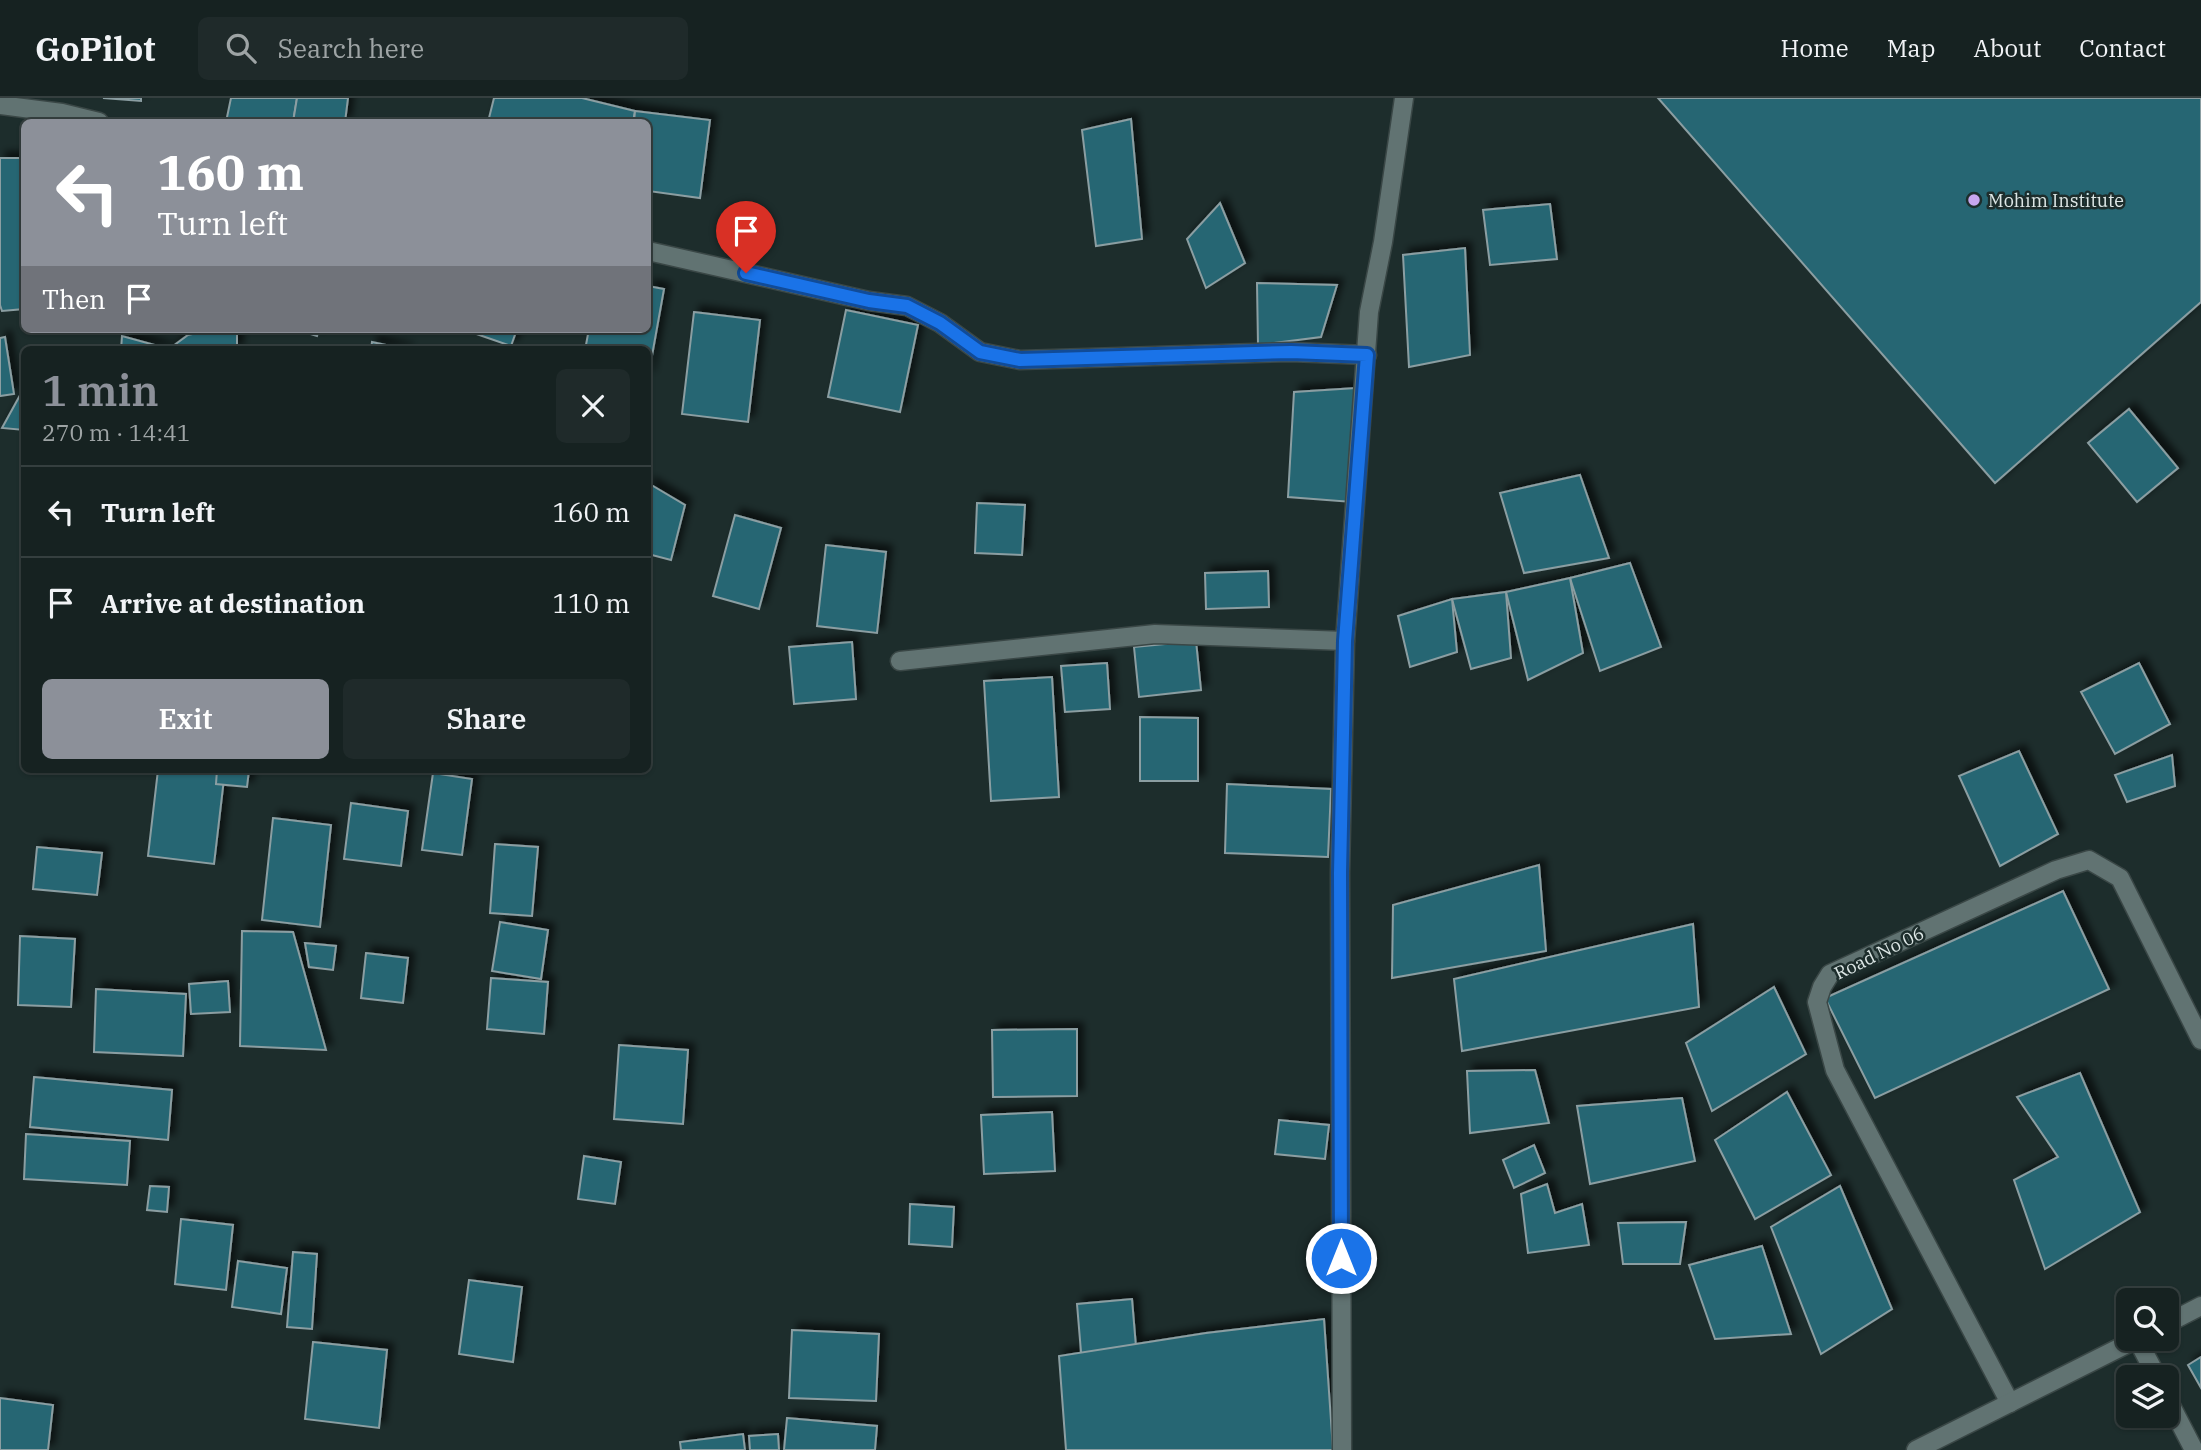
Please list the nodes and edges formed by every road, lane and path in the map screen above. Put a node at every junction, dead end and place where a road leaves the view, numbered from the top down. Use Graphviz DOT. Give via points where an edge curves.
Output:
graph roads {
  1 [pos="1404,98"];
  2 [pos="0,105"];
  3 [pos="87,119"];
  4 [pos="651,252"];
  5 [pos="1367,355"];
  6 [pos="1345,641"];
  7 [pos="900,661"];
  8 [pos="2201,1040"];
  9 [pos="2201,1306"];
  10 [pos="2179,1317"];
  11 [pos="2116,1350"];
  12 [pos="2010,1403"];
  13 [pos="2179,1421"];
  14 [pos="1342,1450"];
  15 [pos="1916,1450"];
  16 [pos="2194,1450"];
  1 -- 5 [label="street" via="1369,312"];
  2 -- 3 [label="street"];
  4 -- 5 [label="street" via="907,306 980,352 1020,360 1291,352"];
  5 -- 6 [label="street"];
  6 -- 7 [label="street" via="1155,634"];
  6 -- 14 [label="street" via="1340,873"];
  8 -- 12 [label="street, Road No 06" via="2120,878 2089,860 2056,870 1830,974 1822,987 1817,1002 1835,1070"];
  9 -- 10 [label="street"];
  11 -- 12 [label="street"];
  12 -- 15 [label="street"];
  13 -- 16 [label="street"];
}
